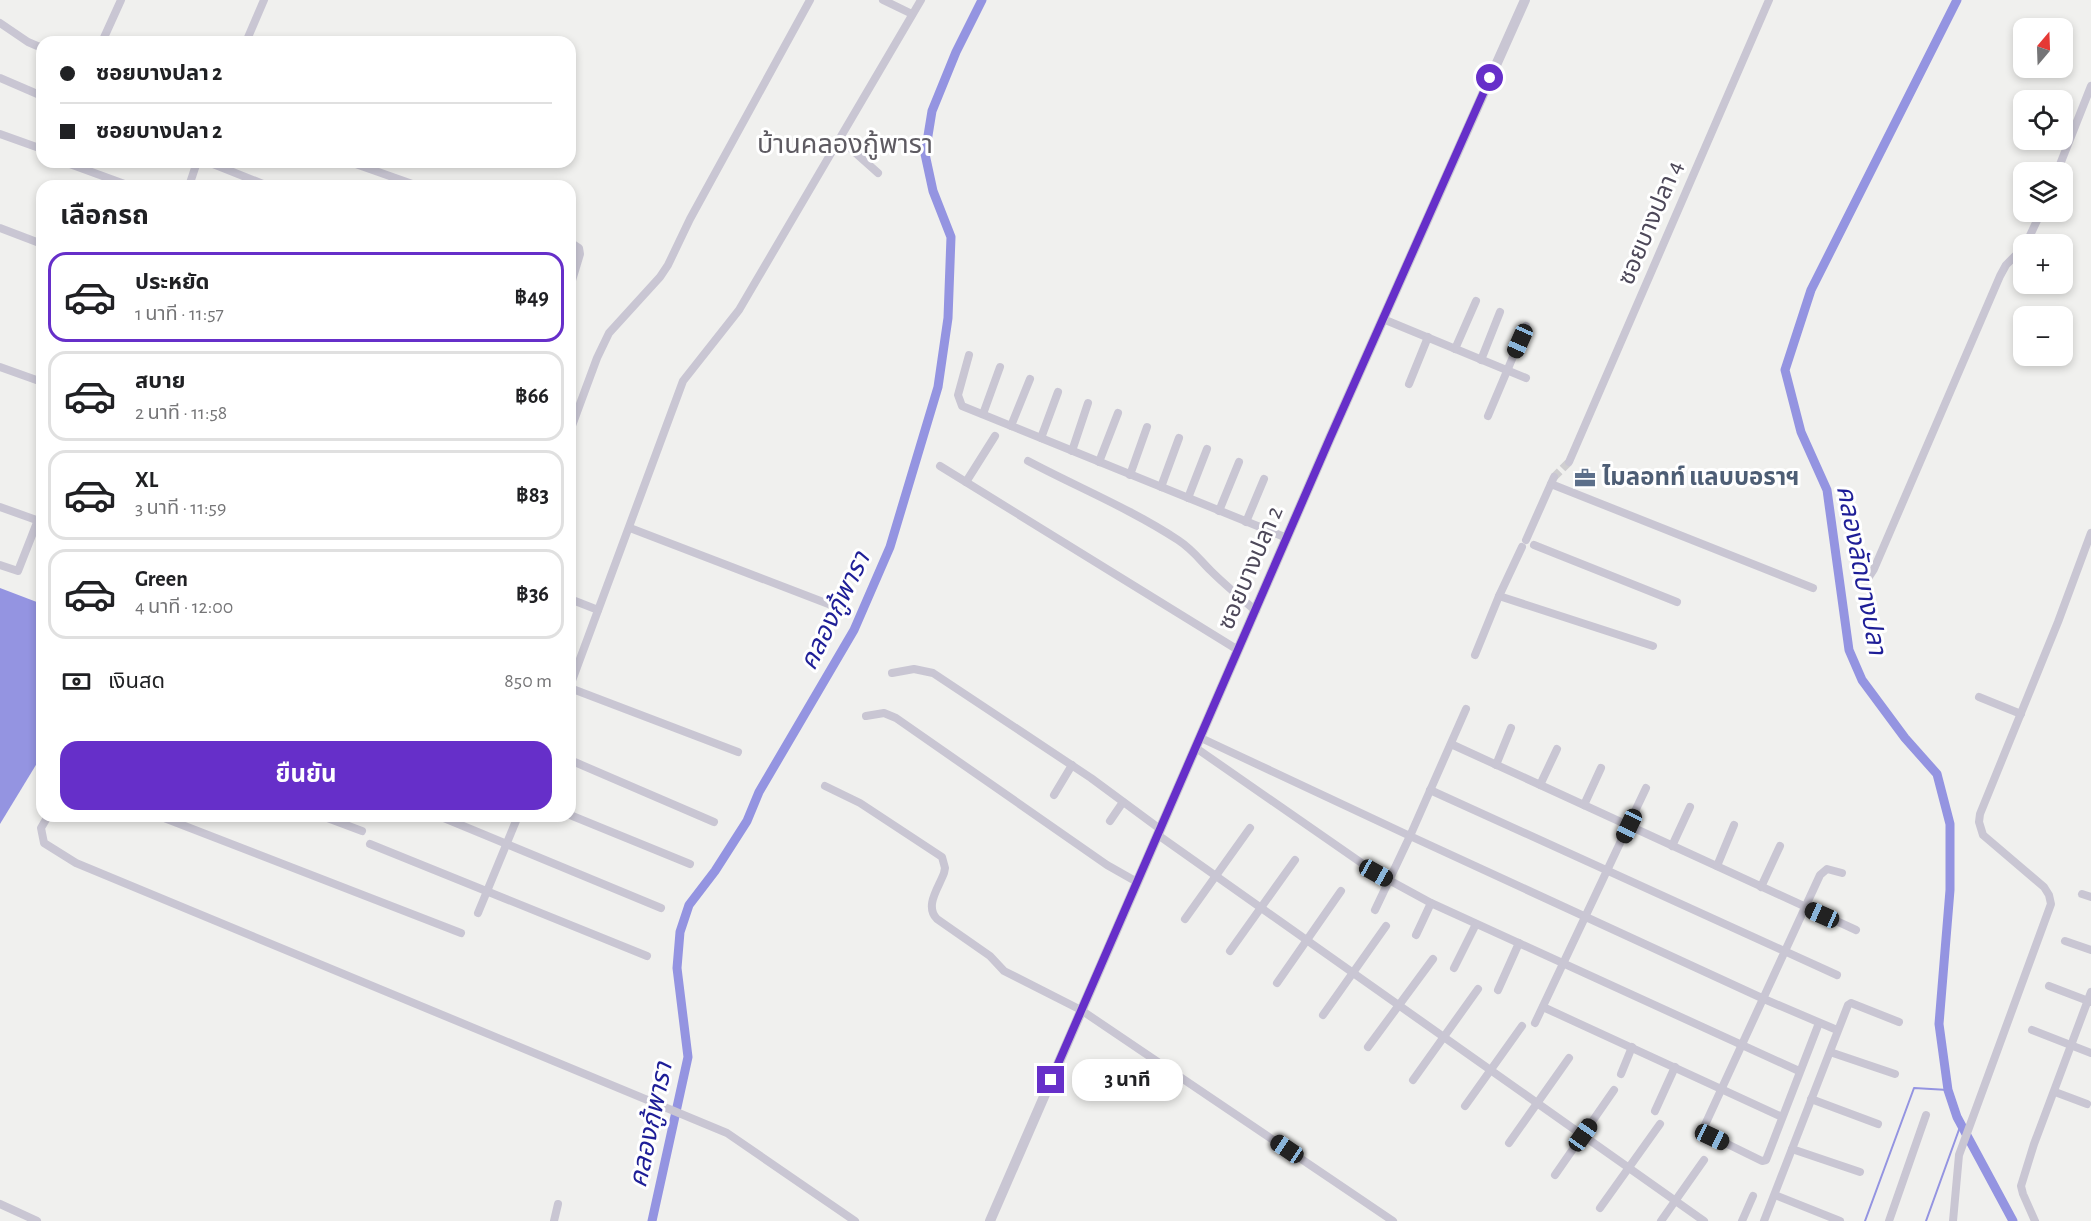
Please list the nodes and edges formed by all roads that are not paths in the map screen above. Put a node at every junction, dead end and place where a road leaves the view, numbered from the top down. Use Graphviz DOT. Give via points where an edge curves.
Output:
graph roads {
  1 [pos="121,0"];
  2 [pos="264,0"];
  3 [pos="810,0"];
  4 [pos="883,0"];
  5 [pos="921,0"];
  6 [pos="1525,0"];
  7 [pos="1769,0"];
  8 [pos="912,14"];
  9 [pos="0,23"];
  10 [pos="105,36"];
  11 [pos="249,36"];
  12 [pos="36,45"];
  13 [pos="0,78"];
  14 [pos="2091,86"];
  15 [pos="36,93"];
  16 [pos="0,134"];
  17 [pos="840,139"];
  18 [pos="36,147"];
  19 [pos="2061,162"];
  20 [pos="81,168"];
  21 [pos="223,168"];
  22 [pos="368,168"];
  23 [pos="878,173"];
  24 [pos="114,180"];
  25 [pos="253,180"];
  26 [pos="401,180"];
  27 [pos="0,228"];
  28 [pos="36,242"];
  29 [pos="576,246"];
  30 [pos="2013,258"];
  31 [pos="576,267"];
  32 [pos="1476,301"];
  33 [pos="1500,312"];
  34 [pos="1383,319"];
  35 [pos="1526,326"];
  36 [pos="1428,338"];
  37 [pos="1455,349"];
  38 [pos="969,355"];
  39 [pos="1481,360"];
  40 [pos="0,367"];
  41 [pos="1000,367"];
  42 [pos="1506,371"];
  43 [pos="1526,378"];
  44 [pos="1030,379"];
  45 [pos="36,380"];
  46 [pos="1409,384"];
  47 [pos="1059,392"];
  48 [pos="1088,403"];
  49 [pos="1118,413"];
  50 [pos="983,414"];
  51 [pos="576,415"];
  52 [pos="1488,416"];
  53 [pos="1011,426"];
  54 [pos="1147,427"];
  55 [pos="995,436"];
  56 [pos="1041,438"];
  57 [pos="1179,438"];
  58 [pos="1207,449"];
  59 [pos="1072,451"];
  60 [pos="1028,460"];
  61 [pos="1100,462"];
  62 [pos="1239,462"];
  63 [pos="1569,462"];
  64 [pos="940,466"];
  65 [pos="1130,475"];
  66 [pos="1264,479"];
  67 [pos="966,482"];
  68 [pos="1161,487"];
  69 [pos="1188,498"];
  70 [pos="0,507"];
  71 [pos="1219,511"];
  72 [pos="36,520"];
  73 [pos="1246,522"];
  74 [pos="630,528"];
  75 [pos="36,530"];
  76 [pos="2091,533"];
  77 [pos="1287,538"];
  78 [pos="1527,544"];
  79 [pos="0,565"];
  80 [pos="1863,586"];
  81 [pos="1813,588"];
  82 [pos="1499,596"];
  83 [pos="576,601"];
  84 [pos="1677,602"];
  85 [pos="598,610"];
  86 [pos="844,610"];
  87 [pos="1256,611"];
  88 [pos="1653,646"];
  89 [pos="1238,650"];
  90 [pos="1475,655"];
  91 [pos="576,670"];
  92 [pos="892,673"];
  93 [pos="576,689"];
  94 [pos="1979,697"];
  95 [pos="1466,709"];
  96 [pos="2021,714"];
  97 [pos="866,716"];
  98 [pos="1511,728"];
  99 [pos="1198,743"];
  100 [pos="1451,744"];
  101 [pos="1557,749"];
  102 [pos="1227,750"];
  103 [pos="738,752"];
  104 [pos="576,763"];
  105 [pos="1072,765"];
  106 [pos="1221,765"];
  107 [pos="1496,765"];
  108 [pos="1601,768"];
  109 [pos="1540,785"];
  110 [pos="825,786"];
  111 [pos="1646,788"];
  112 [pos="1430,790"];
  113 [pos="1054,795"];
  114 [pos="1123,802"];
  115 [pos="1584,806"];
  116 [pos="1690,807"];
  117 [pos="576,817"];
  118 [pos="1110,821"];
  119 [pos="44,822"];
  120 [pos="174,822"];
  121 [pos="338,822"];
  122 [pos="454,822"];
  123 [pos="516,822"];
  124 [pos="714,822"];
  125 [pos="1734,825"];
  126 [pos="1629,826"];
  127 [pos="1250,828"];
  128 [pos="362,831"];
  129 [pos="1159,832"];
  130 [pos="1410,836"];
  131 [pos="370,844"];
  132 [pos="507,844"];
  133 [pos="1672,846"];
  134 [pos="1780,846"];
  135 [pos="1295,860"];
  136 [pos="690,864"];
  137 [pos="1717,866"];
  138 [pos="1608,870"];
  139 [pos="1842,873"];
  140 [pos="1216,876"];
  141 [pos="1388,880"];
  142 [pos="1137,882"];
  143 [pos="1761,887"];
  144 [pos="1341,891"];
  145 [pos="487,892"];
  146 [pos="1431,903"];
  147 [pos="1806,907"];
  148 [pos="661,908"];
  149 [pos="1262,908"];
  150 [pos="1375,910"];
  151 [pos="478,913"];
  152 [pos="1587,916"];
  153 [pos="1185,919"];
  154 [pos="1476,924"];
  155 [pos="1386,926"];
  156 [pos="1856,930"];
  157 [pos="461,933"];
  158 [pos="1416,935"];
  159 [pos="1308,940"];
  160 [pos="2066,941"];
  161 [pos="1519,943"];
  162 [pos="1230,951"];
  163 [pos="2091,951"];
  164 [pos="1785,952"];
  165 [pos="647,956"];
  166 [pos="1433,959"];
  167 [pos="1563,963"];
  168 [pos="1454,968"];
  169 [pos="1353,972"];
  170 [pos="1837,975"];
  171 [pos="1277,983"];
  172 [pos="2049,986"];
  173 [pos="1478,989"];
  174 [pos="1498,990"];
  175 [pos="2090,998"];
  176 [pos="1764,999"];
  177 [pos="1400,1005"];
  178 [pos="1543,1007"];
  179 [pos="1081,1010"];
  180 [pos="1323,1015"];
  181 [pos="1899,1022"];
  182 [pos="1535,1023"];
  183 [pos="1819,1023"];
  184 [pos="1522,1026"];
  185 [pos="1838,1030"];
  186 [pos="2032,1030"];
  187 [pos="1445,1037"];
  188 [pos="1741,1045"];
  189 [pos="2072,1046"];
  190 [pos="1368,1047"];
  191 [pos="1632,1047"];
  192 [pos="1830,1052"];
  193 [pos="2091,1053"];
  194 [pos="1569,1058"];
  195 [pos="1675,1068"];
  196 [pos="1490,1070"];
  197 [pos="1800,1071"];
  198 [pos="1621,1074"];
  199 [pos="1895,1074"];
  200 [pos="1413,1080"];
  201 [pos="1720,1089"];
  202 [pos="1614,1090"];
  203 [pos="2055,1092"];
  204 [pos="1811,1099"];
  205 [pos="1537,1103"];
  206 [pos="2087,1104"];
  207 [pos="1465,1106"];
  208 [pos="1655,1111"];
  209 [pos="1926,1115"];
  210 [pos="1782,1117"];
  211 [pos="1660,1124"];
  212 [pos="1878,1124"];
  213 [pos="1583,1135"];
  214 [pos="1509,1143"];
  215 [pos="1792,1149"];
  216 [pos="1704,1160"];
  217 [pos="1629,1167"];
  218 [pos="1860,1173"];
  219 [pos="1555,1175"];
  220 [pos="1775,1195"];
  221 [pos="1753,1196"];
  222 [pos="1676,1200"];
  223 [pos="0,1204"];
  224 [pos="558,1204"];
  225 [pos="1600,1208"];
  226 [pos="37,1221"];
  227 [pos="554,1221"];
  228 [pos="855,1221"];
  229 [pos="990,1221"];
  230 [pos="1393,1221"];
  231 [pos="1661,1221"];
  232 [pos="1704,1221"];
  233 [pos="1742,1221"];
  234 [pos="1764,1221"];
  235 [pos="1840,1221"];
  236 [pos="1889,1221"];
  237 [pos="1953,1221"];
  238 [pos="2035,1221"];
  1 -- 10 [label="street"];
  2 -- 11 [label="street"];
  3 -- 51 [label="street" via="668,265 609,333"];
  4 -- 8 [label="street"];
  5 -- 8 [label="street"];
  6 -- 34 [label="street, ซอยบางปลา 2"];
  7 -- 63 [label="street, ซอยบางปลา 4"];
  8 -- 17 [label="street"];
  9 -- 12 [label="street"];
  13 -- 15 [label="street"];
  14 -- 19 [label="street"];
  16 -- 18 [label="street"];
  17 -- 23 [label="street"];
  17 -- 74 [label="street" via="739,310 683,381"];
  20 -- 24 [label="street"];
  21 -- 25 [label="street"];
  22 -- 26 [label="street"];
  27 -- 28 [label="street"];
  29 -- 31 [label="street" via="580,254"];
  30 -- 80 [label="street" via="2000,276 1875,569"];
  32 -- 37 [label="street"];
  33 -- 39 [label="street"];
  34 -- 36 [label="street"];
  34 -- 77 [label="street, ซอยบางปลา 2"];
  35 -- 42 [label="street"];
  36 -- 37 [label="street"];
  36 -- 46 [label="street"];
  37 -- 39 [label="street"];
  38 -- 50 [label="street" via="959,401"];
  39 -- 42 [label="street"];
  40 -- 45 [label="street"];
  41 -- 50 [label="street"];
  42 -- 43 [label="street"];
  42 -- 52 [label="street"];
  44 -- 53 [label="street"];
  47 -- 56 [label="street"];
  48 -- 59 [label="street"];
  49 -- 61 [label="street"];
  50 -- 53 [label="street"];
  53 -- 56 [label="street"];
  54 -- 65 [label="street"];
  55 -- 67 [label="street"];
  56 -- 59 [label="street"];
  57 -- 68 [label="street"];
  58 -- 69 [label="street"];
  59 -- 61 [label="street"];
  60 -- 87 [label="street" via="1179,540"];
  61 -- 65 [label="street"];
  62 -- 71 [label="street"];
  64 -- 67 [label="street"];
  65 -- 68 [label="street"];
  66 -- 73 [label="street"];
  67 -- 89 [label="street"];
  68 -- 69 [label="street"];
  69 -- 71 [label="street"];
  70 -- 72 [label="street"];
  71 -- 73 [label="street"];
  73 -- 77 [label="street"];
  74 -- 85 [label="street"];
  74 -- 86 [label="street"];
  75 -- 79 [label="street" via="18,571"];
  76 -- 96 [label="street"];
  77 -- 87 [label="street, ซอยบางปลา 2"];
  78 -- 81 [label="street" via="1552,481"];
  78 -- 82 [label="street"];
  78 -- 84 [label="street"];
  82 -- 88 [label="street"];
  82 -- 90 [label="street"];
  83 -- 85 [label="street"];
  85 -- 91 [label="street"];
  87 -- 89 [label="street, ซอยบางปลา 2"];
  89 -- 99 [label="street, ซอยบางปลา 2"];
  92 -- 105 [label="street" via="914,669 933,673"];
  93 -- 103 [label="street"];
  94 -- 96 [label="street"];
  95 -- 100 [label="street"];
  96 -- 237 [label="street" via="1979,822 1983,835 2044,887 2051,904 1959,1155"];
  97 -- 142 [label="street" via="884,713 896,717 1104,864"];
  98 -- 107 [label="street"];
  99 -- 102 [label="street"];
  99 -- 106 [label="street"];
  99 -- 129 [label="street, ซอยบางปลา 2"];
  100 -- 107 [label="street"];
  100 -- 112 [label="street"];
  101 -- 109 [label="street"];
  102 -- 106 [label="street"];
  102 -- 130 [label="street"];
  104 -- 124 [label="street"];
  105 -- 113 [label="street"];
  105 -- 114 [label="street"];
  106 -- 141 [label="street"];
  107 -- 109 [label="street"];
  108 -- 115 [label="street"];
  109 -- 115 [label="street"];
  110 -- 179 [label="street" via="860,803 942,857 944,873 931,907 937,920 1005,971"];
  111 -- 126 [label="street"];
  112 -- 130 [label="street"];
  112 -- 138 [label="street"];
  114 -- 118 [label="street"];
  114 -- 129 [label="street"];
  115 -- 126 [label="street"];
  116 -- 133 [label="street"];
  117 -- 136 [label="street"];
  119 -- 228 [label="street" via="41,828 44,843 76,862 728,1132"];
  120 -- 157 [label="street"];
  121 -- 128 [label="street"];
  122 -- 132 [label="street"];
  123 -- 132 [label="street"];
  125 -- 137 [label="street"];
  126 -- 133 [label="street"];
  126 -- 138 [label="street"];
  127 -- 140 [label="street"];
  129 -- 140 [label="street"];
  129 -- 142 [label="street, ซอยบางปลา 2"];
  130 -- 141 [label="street"];
  130 -- 152 [label="street"];
  131 -- 145 [label="street"];
  132 -- 145 [label="street"];
  132 -- 148 [label="street"];
  133 -- 137 [label="street"];
  134 -- 143 [label="street"];
  135 -- 149 [label="street"];
  137 -- 143 [label="street"];
  138 -- 152 [label="street"];
  138 -- 164 [label="street"];
  139 -- 147 [label="street" via="1823,870"];
  140 -- 149 [label="street"];
  140 -- 153 [label="street"];
  141 -- 146 [label="street"];
  141 -- 150 [label="street"];
  142 -- 179 [label="street, ซอยบางปลา 2"];
  143 -- 147 [label="street"];
  144 -- 159 [label="street"];
  145 -- 151 [label="street"];
  145 -- 165 [label="street"];
  146 -- 154 [label="street"];
  146 -- 158 [label="street"];
  147 -- 156 [label="street"];
  147 -- 164 [label="street"];
  149 -- 159 [label="street"];
  149 -- 162 [label="street"];
  152 -- 167 [label="street"];
  152 -- 176 [label="street"];
  154 -- 161 [label="street"];
  154 -- 168 [label="street"];
  155 -- 169 [label="street"];
  159 -- 169 [label="street"];
  159 -- 171 [label="street"];
  160 -- 163 [label="street"];
  161 -- 167 [label="street"];
  161 -- 174 [label="street"];
  164 -- 170 [label="street"];
  164 -- 176 [label="street"];
  166 -- 177 [label="street"];
  167 -- 178 [label="street"];
  167 -- 188 [label="street"];
  169 -- 177 [label="street"];
  169 -- 180 [label="street"];
  172 -- 175 [label="street"];
  173 -- 187 [label="street"];
  175 -- 189 [label="street"];
  176 -- 183 [label="street"];
  176 -- 188 [label="street"];
  177 -- 187 [label="street"];
  177 -- 190 [label="street"];
  178 -- 182 [label="street"];
  178 -- 191 [label="street"];
  179 -- 229 [label="street, ซอยบางปลา 2"];
  179 -- 230 [label="street"];
  181 -- 185 [label="street" via="1851,1003"];
  183 -- 185 [label="street"];
  183 -- 197 [label="street"];
  184 -- 196 [label="street"];
  185 -- 192 [label="street"];
  186 -- 189 [label="street"];
  187 -- 196 [label="street"];
  187 -- 200 [label="street"];
  188 -- 197 [label="street"];
  188 -- 201 [label="street"];
  189 -- 193 [label="street"];
  189 -- 203 [label="street"];
  191 -- 195 [label="street"];
  191 -- 198 [label="street"];
  192 -- 199 [label="street"];
  192 -- 204 [label="street"];
  194 -- 205 [label="street"];
  195 -- 201 [label="street"];
  195 -- 208 [label="street"];
  196 -- 205 [label="street"];
  196 -- 207 [label="street"];
  197 -- 210 [label="street"];
  201 -- 210 [label="street"];
  201 -- 210 [label="street" via="1704,1127 1707,1134 1762,1161 1766,1160"];
  202 -- 213 [label="street"];
  203 -- 206 [label="street"];
  203 -- 238 [label="street" via="2021,1185"];
  204 -- 212 [label="street"];
  204 -- 215 [label="street"];
  205 -- 213 [label="street"];
  205 -- 214 [label="street"];
  209 -- 236 [label="street"];
  211 -- 217 [label="street"];
  213 -- 217 [label="street"];
  213 -- 219 [label="street"];
  215 -- 218 [label="street"];
  215 -- 220 [label="street"];
  216 -- 222 [label="street"];
  217 -- 222 [label="street"];
  217 -- 225 [label="street"];
  220 -- 234 [label="street"];
  220 -- 235 [label="street"];
  221 -- 233 [label="street"];
  222 -- 231 [label="street"];
  222 -- 232 [label="street"];
  223 -- 226 [label="street"];
  224 -- 227 [label="street"];
}
